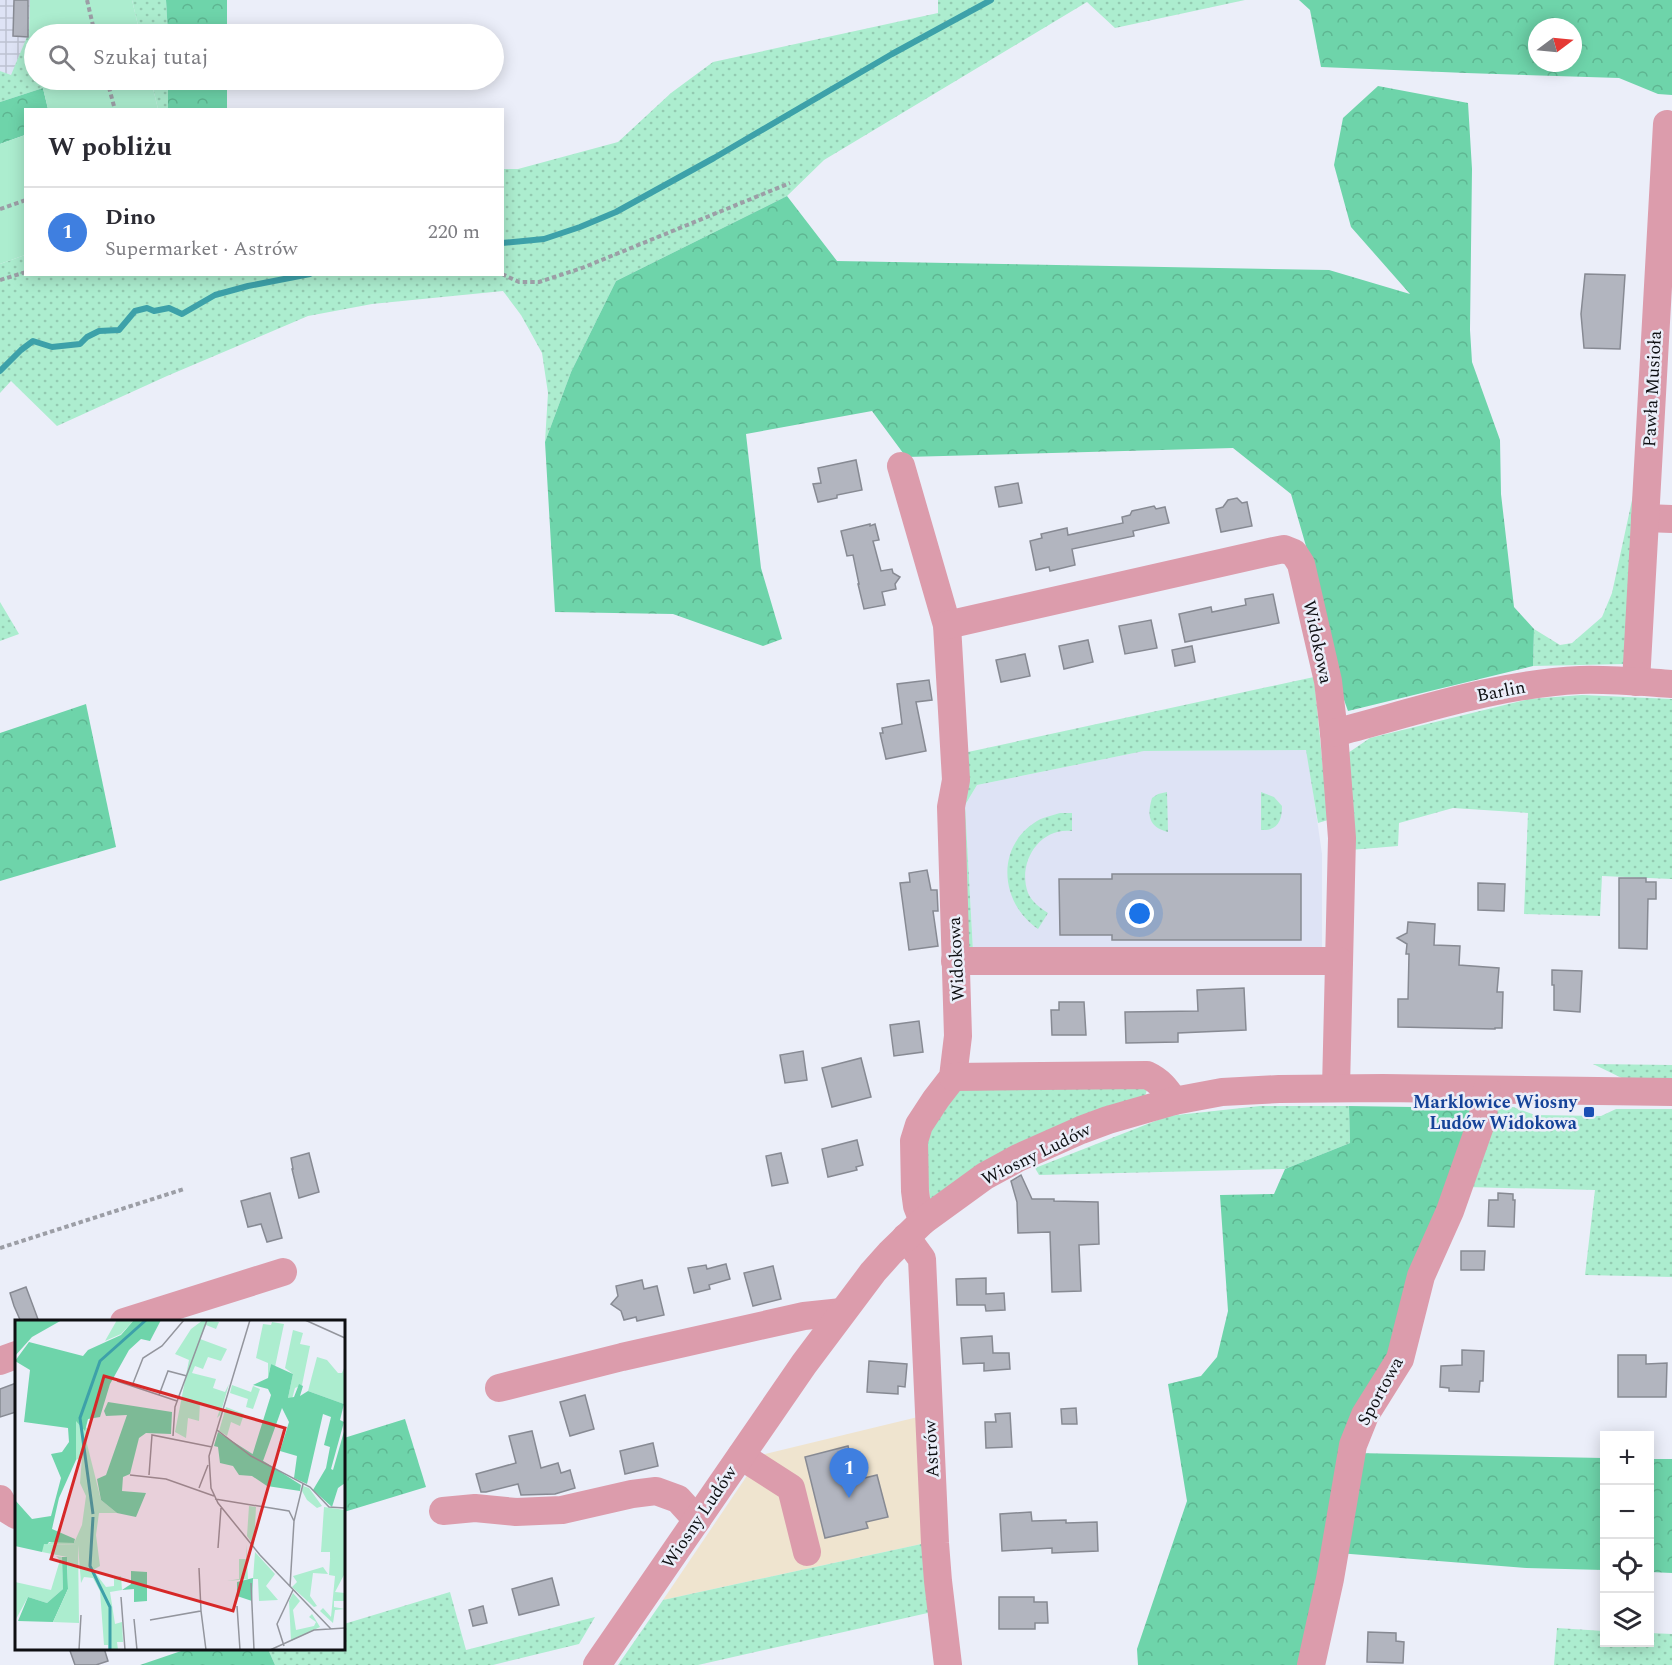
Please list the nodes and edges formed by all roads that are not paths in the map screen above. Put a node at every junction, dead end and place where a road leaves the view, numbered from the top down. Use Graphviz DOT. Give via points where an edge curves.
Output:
graph roads {
  1 [pos="1667,124"];
  2 [pos="1666,260"];
  3 [pos="901,466"];
  4 [pos="1659,519"];
  5 [pos="947,625"];
  6 [pos="1636,681"];
  7 [pos="1672,684"];
  8 [pos="1334,733"];
  9 [pos="955,961"];
  10 [pos="1339,961"];
  11 [pos="953,1077"];
  12 [pos="1336,1088"];
  13 [pos="1487,1090"];
  14 [pos="1672,1092"];
  15 [pos="1174,1101"];
  16 [pos="915,1229"];
  17 [pos="283,1272"];
  18 [pos="842,1312"];
  19 [pos="130,1320"];
  20 [pos="15,1356"];
  21 [pos="0,1361"];
  22 [pos="499,1388"];
  23 [pos="741,1456"];
  24 [pos="0,1499"];
  25 [pos="443,1511"];
  26 [pos="15,1514"];
  27 [pos="697,1520"];
  28 [pos="807,1552"];
  29 [pos="597,1665"];
  30 [pos="948,1665"];
  31 [pos="1311,1665"];
  1 -- 2 [label="street, Pawła Musioła"];
  2 -- 4 [label="street, Pawła Musioła"];
  3 -- 5 [label="street, Widokowa"];
  4 -- 6 [label="street, Pawła Musioła"];
  5 -- 8 [label="street, Widokowa" via="1284,549 1301,564 1328,681"];
  5 -- 9 [label="street, Widokowa" via="956,780 951,807"];
  6 -- 7 [label="street, Barlin"];
  6 -- 8 [label="street, Barlin" via="1533,684 1421,708"];
  8 -- 10 [label="street, Widokowa" via="1342,838"];
  9 -- 10 [label="street"];
  9 -- 11 [label="street, Widokowa" via="958,1036"];
  10 -- 12 [label="street, Widokowa"];
  11 -- 15 [label="street" via="1147,1075 1157,1080"];
  11 -- 16 [label="street" via="919,1125 914,1141"];
  12 -- 13 [label="street, Wiosny Ludów"];
  12 -- 15 [label="street, Wiosny Ludów" via="1241,1091"];
  13 -- 14 [label="street, Wiosny Ludów"];
  13 -- 31 [label="street, Sportowa" via="1482,1120 1450,1211 1421,1276 1400,1359 1365,1415 1353,1445"];
  15 -- 16 [label="street, Wiosny Ludów" via="1081,1130 1018,1158 985,1176"];
  16 -- 18 [label="street, Wiosny Ludów" via="873,1272"];
  16 -- 30 [label="street, Astrów" via="922,1259 935,1543"];
  17 -- 19 [label="street"];
  18 -- 22 [label="street" via="804,1316"];
  18 -- 23 [label="street, Wiosny Ludów"];
  20 -- 21 [label="street"];
  23 -- 27 [label="street, Wiosny Ludów"];
  23 -- 28 [label="street" via="791,1488"];
  24 -- 26 [label="street"];
  25 -- 27 [label="street" via="562,1510 656,1491 678,1499"];
  27 -- 29 [label="street, Wiosny Ludów"];
}
